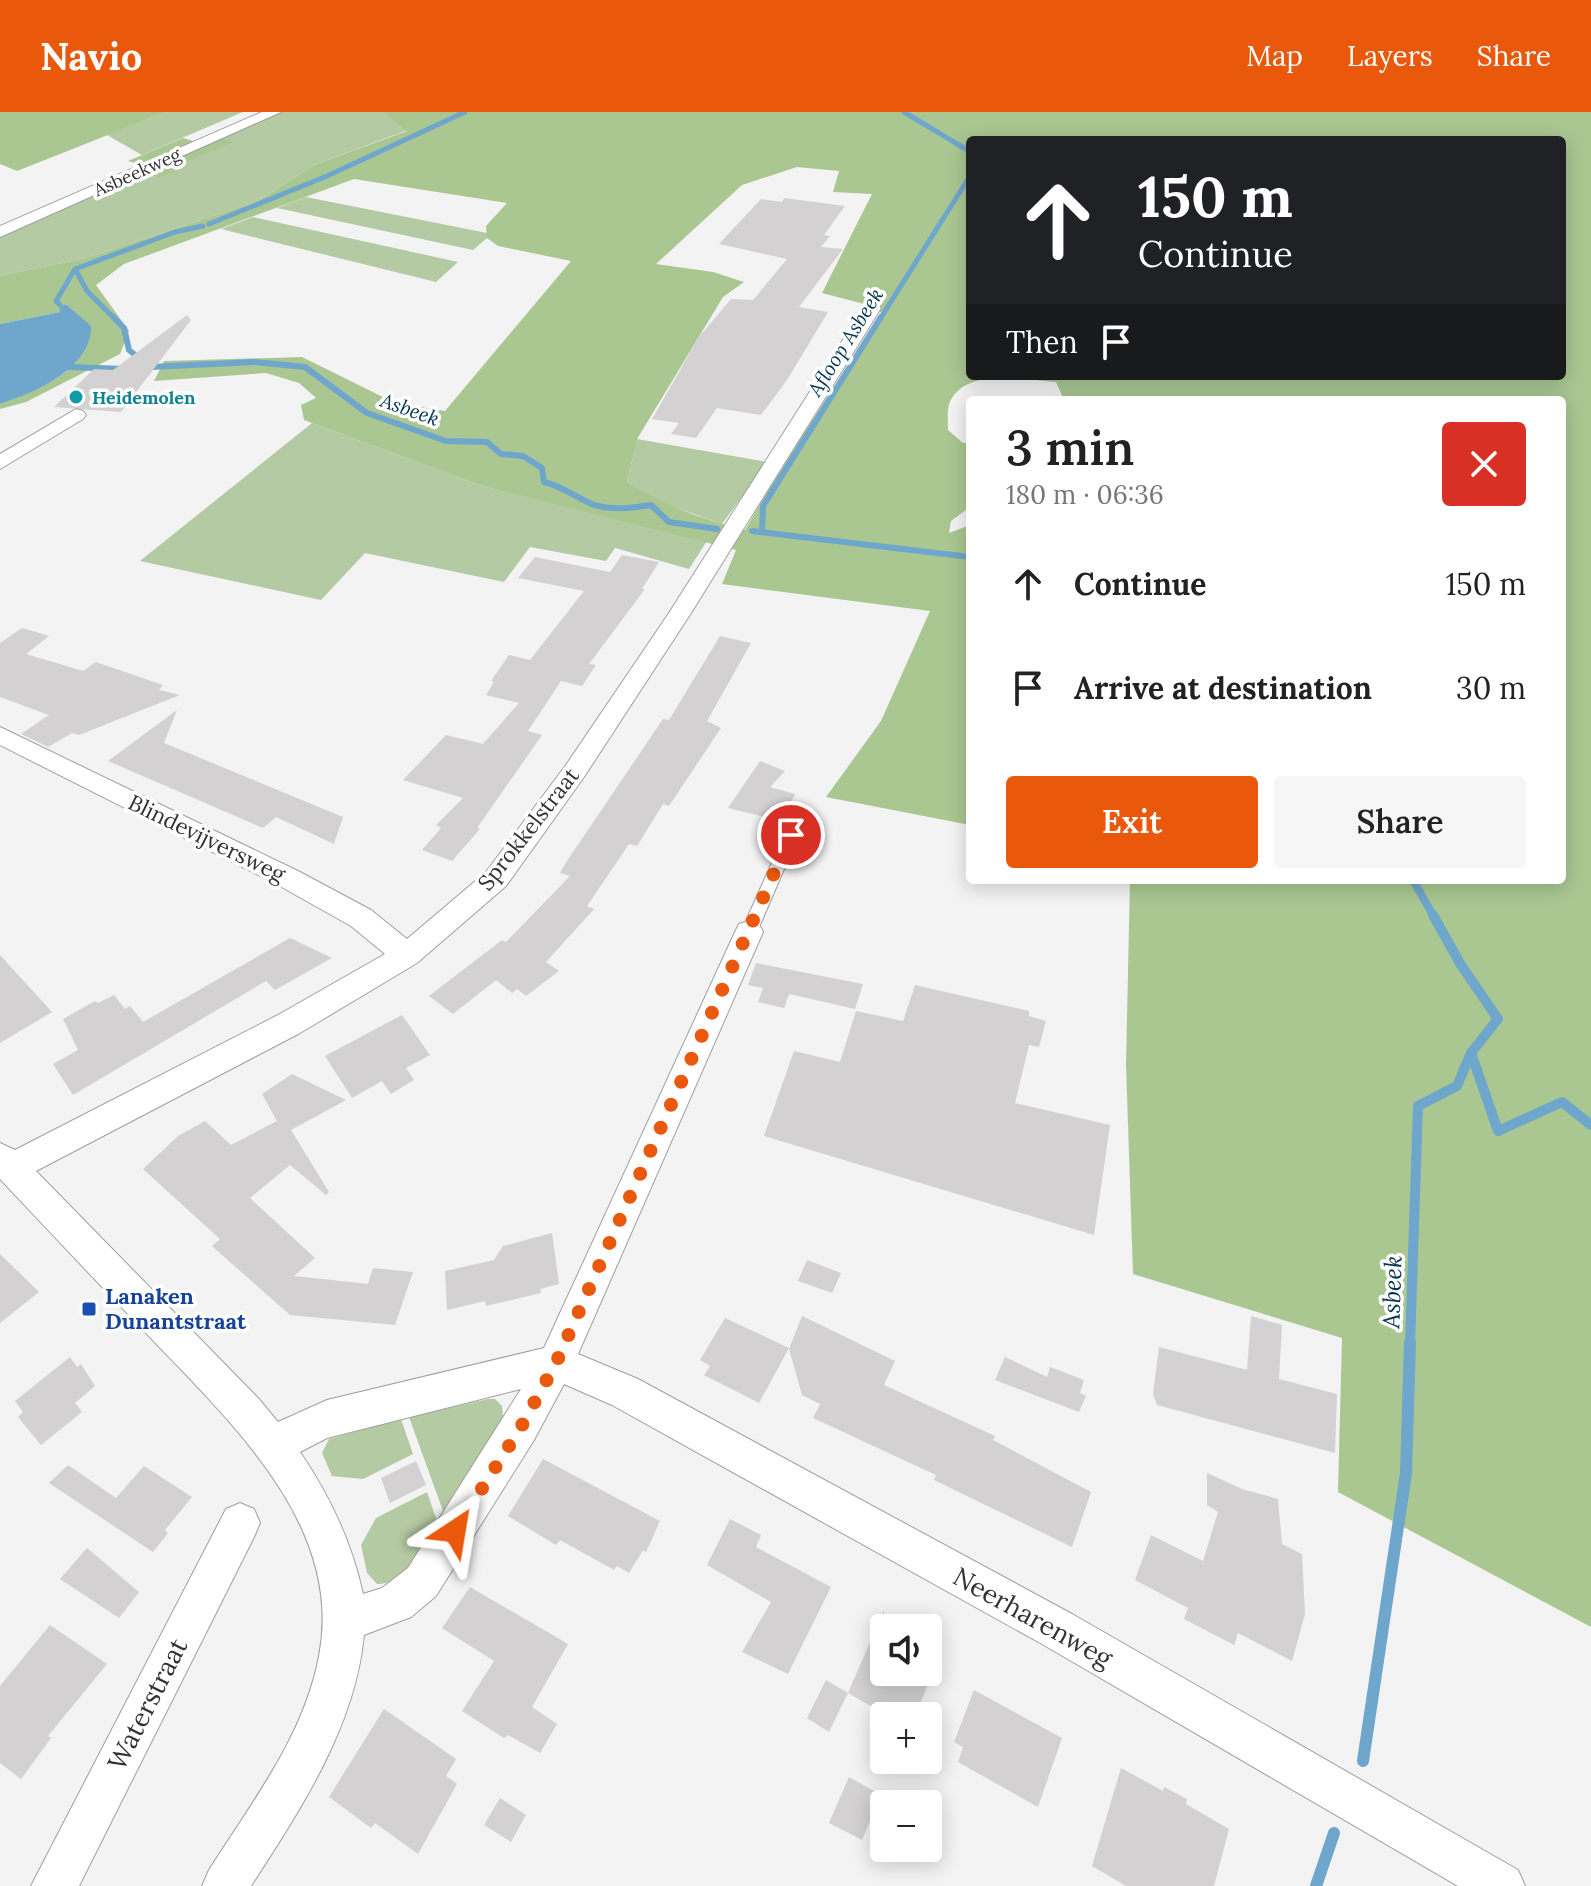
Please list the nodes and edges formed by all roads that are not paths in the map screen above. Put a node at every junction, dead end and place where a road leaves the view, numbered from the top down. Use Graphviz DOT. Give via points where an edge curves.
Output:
graph roads {
  1 [pos="274,112"];
  2 [pos="0,232"];
  3 [pos="872,308"];
  4 [pos="76,415"];
  5 [pos="0,463"];
  6 [pos="0,735"];
  7 [pos="802,811"];
  8 [pos="749,932"];
  9 [pos="407,955"];
  10 [pos="6,1163"];
  11 [pos="556,1363"];
  12 [pos="275,1446"];
  13 [pos="240,1523"];
  14 [pos="345,1620"];
  15 [pos="54,1886"];
  16 [pos="225,1886"];
  17 [pos="1502,1886"];
  1 -- 2 [label="street, Asbeekweg"];
  3 -- 9 [label="street, Sprokkelstraat" via="575,771 496,879"];
  4 -- 5 [label="street"];
  6 -- 9 [label="street, Blindevijversweg" via="288,878 361,918"];
  7 -- 8 [label="lane"];
  8 -- 11 [label="street"];
  9 -- 10 [label="street, Sprokkelstraat" via="289,1024"];
  10 -- 12 [label="street"];
  11 -- 12 [label="street" via="327,1419"];
  11 -- 14 [label="street" via="422,1582 391,1606"];
  11 -- 17 [label="street, Neerharenweg" via="625,1392 1043,1621"];
  12 -- 14 [label="street" via="301,1484 330,1549"];
  13 -- 15 [label="street, Waterstraat"];
  14 -- 16 [label="street" via="329,1699 307,1752"];
}
